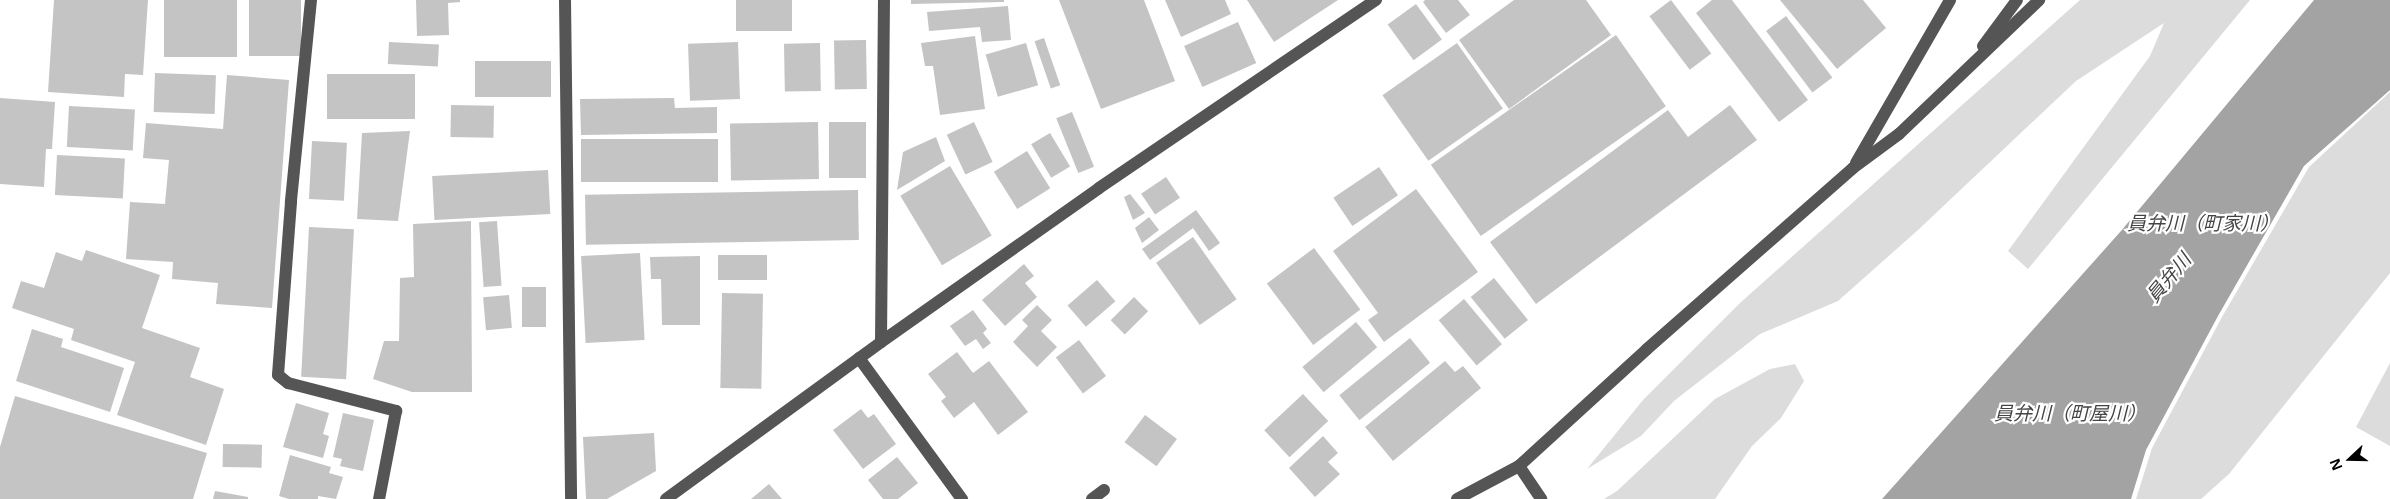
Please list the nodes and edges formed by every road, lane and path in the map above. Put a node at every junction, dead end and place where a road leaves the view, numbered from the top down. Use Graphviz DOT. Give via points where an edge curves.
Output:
graph roads {
  1 [pos="311,0"];
  2 [pos="565,0"];
  3 [pos="884,0"];
  4 [pos="1376,0"];
  5 [pos="1950,0"];
  6 [pos="2017,0"];
  7 [pos="2039,0"];
  8 [pos="1957,80"];
  9 [pos="1853,168"];
  10 [pos="881,342"];
  11 [pos="859,358"];
  12 [pos="1519,466"];
  13 [pos="1104,490"];
  14 [pos="379,499"];
  15 [pos="571,499"];
  16 [pos="666,499"];
  17 [pos="962,499"];
  18 [pos="1092,499"];
  19 [pos="1457,499"];
  20 [pos="1541,499"];
  1 -- 14 [label="street" via="278,375 288,383 396,411"];
  2 -- 15 [label="street"];
  3 -- 10 [label="street"];
  4 -- 10 [label="street" via="1099,188"];
  5 -- 9 [label="street"];
  6 -- 8 [label="street"];
  7 -- 8 [label="street"];
  8 -- 9 [label="street" via="1899,134"];
  9 -- 12 [label="street"];
  10 -- 11 [label="street"];
  11 -- 16 [label="street"];
  11 -- 17 [label="street"];
  12 -- 19 [label="street"];
  12 -- 20 [label="street"];
  13 -- 18 [label="street"];
}
